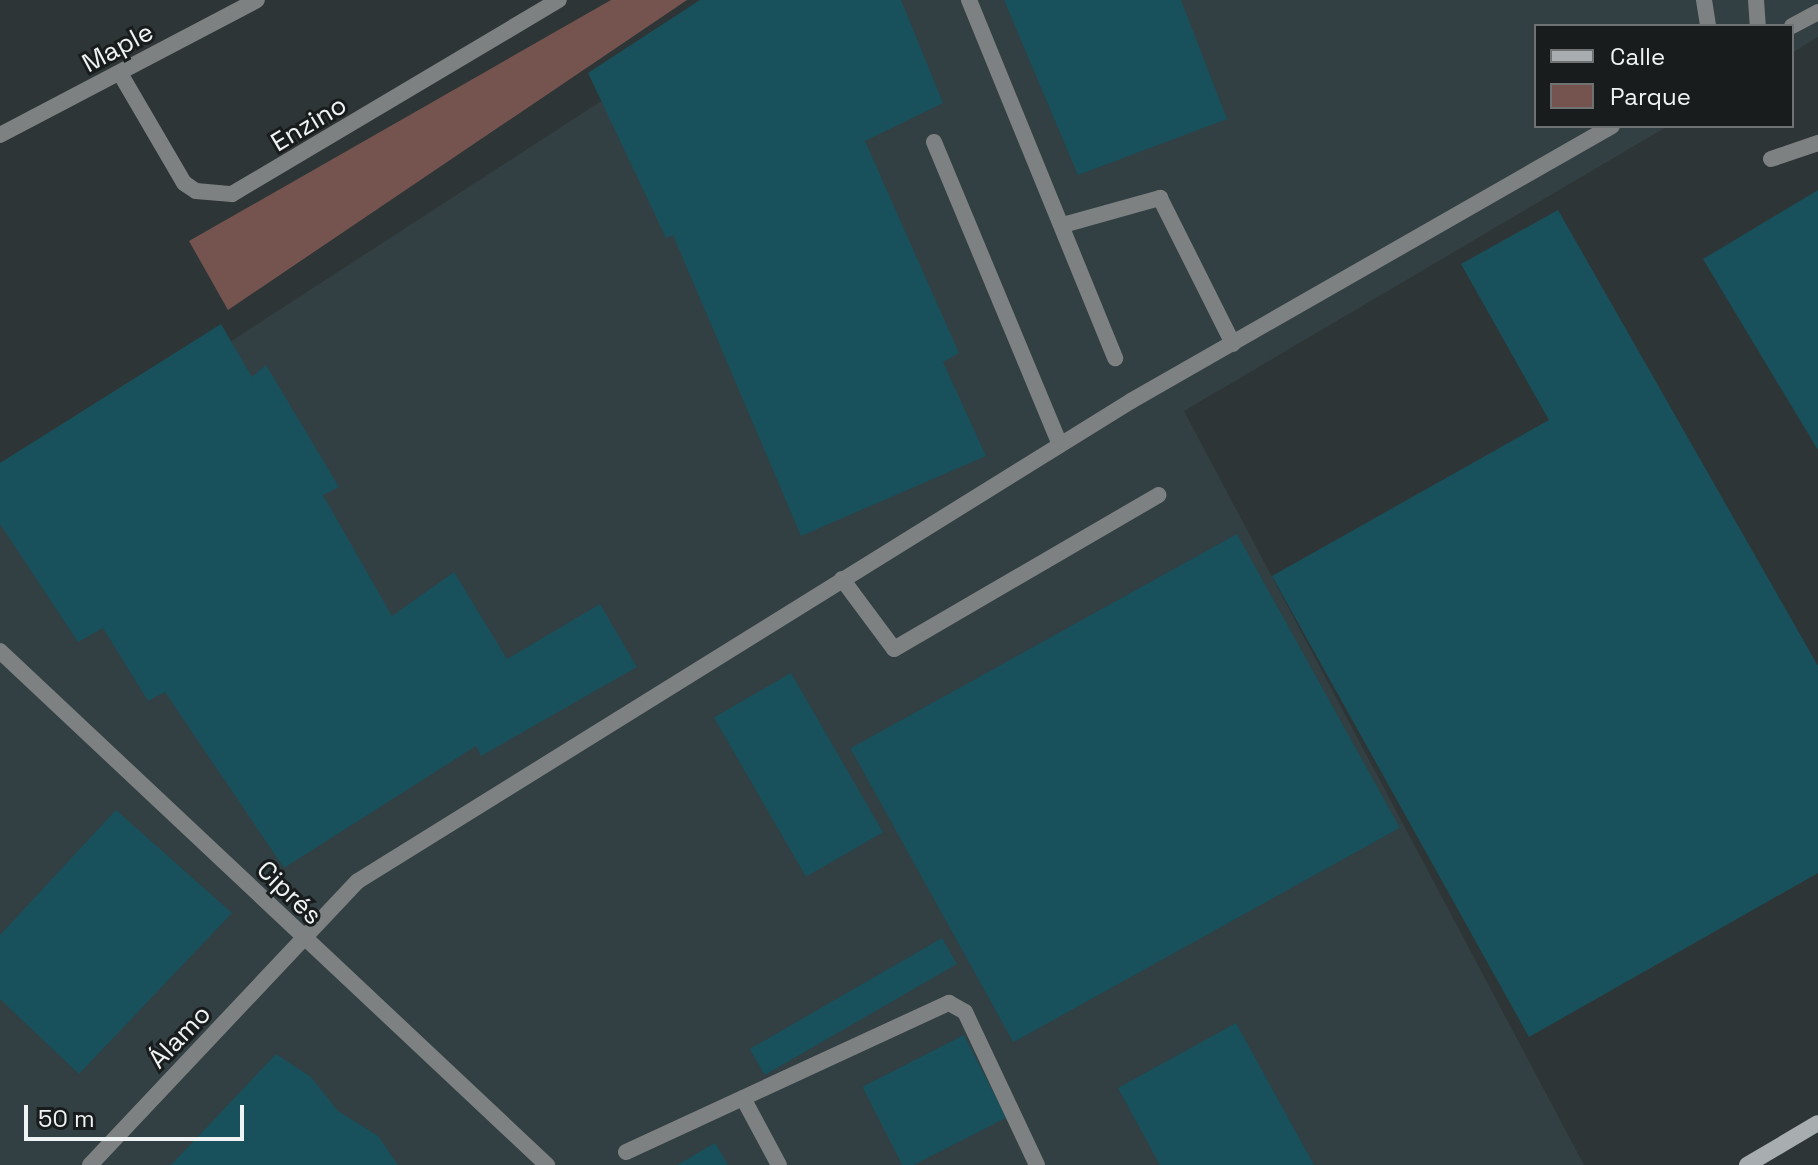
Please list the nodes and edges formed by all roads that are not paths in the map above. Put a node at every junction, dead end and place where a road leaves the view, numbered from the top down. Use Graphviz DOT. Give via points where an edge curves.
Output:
graph roads {
  1 [pos="257,0"];
  2 [pos="559,0"];
  3 [pos="969,0"];
  4 [pos="1704,0"];
  5 [pos="1756,0"];
  6 [pos="1818,12"];
  7 [pos="1708,24"];
  8 [pos="1758,24"];
  9 [pos="1794,25"];
  10 [pos="121,75"];
  11 [pos="1609,128"];
  12 [pos="0,135"];
  13 [pos="934,142"];
  14 [pos="1818,143"];
  15 [pos="1771,159"];
  16 [pos="1063,225"];
  17 [pos="1233,344"];
  18 [pos="1115,358"];
  19 [pos="1060,445"];
  20 [pos="1159,495"];
  21 [pos="842,579"];
  22 [pos="0,651"];
  23 [pos="305,942"];
  24 [pos="743,1098"];
  25 [pos="1818,1123"];
  26 [pos="626,1152"];
  27 [pos="1769,1160"];
  28 [pos="90,1165"];
  29 [pos="547,1165"];
  30 [pos="779,1165"];
  31 [pos="1037,1165"];
  32 [pos="1747,1165"];
  1 -- 10 [label="street, Maple"];
  2 -- 10 [label="street, Enzino" via="232,194 196,191 184,183"];
  3 -- 16 [label="street"];
  4 -- 7 [label="street"];
  5 -- 8 [label="street"];
  6 -- 9 [label="street"];
  10 -- 12 [label="street, Maple"];
  11 -- 17 [label="street, Álamo"];
  13 -- 19 [label="street"];
  14 -- 15 [label="street"];
  16 -- 17 [label="street" via="1160,198"];
  16 -- 18 [label="street"];
  17 -- 19 [label="street, Álamo"];
  19 -- 21 [label="street, Álamo"];
  20 -- 21 [label="street" via="894,649"];
  21 -- 23 [label="street, Álamo" via="358,881"];
  22 -- 23 [label="street, Ciprés"];
  23 -- 28 [label="street, Álamo"];
  23 -- 29 [label="street, Ciprés"];
  24 -- 26 [label="street"];
  24 -- 30 [label="street"];
  24 -- 31 [label="street" via="949,1003 965,1012"];
  25 -- 27 [label="main road"];
  27 -- 32 [label="main road"];
}
